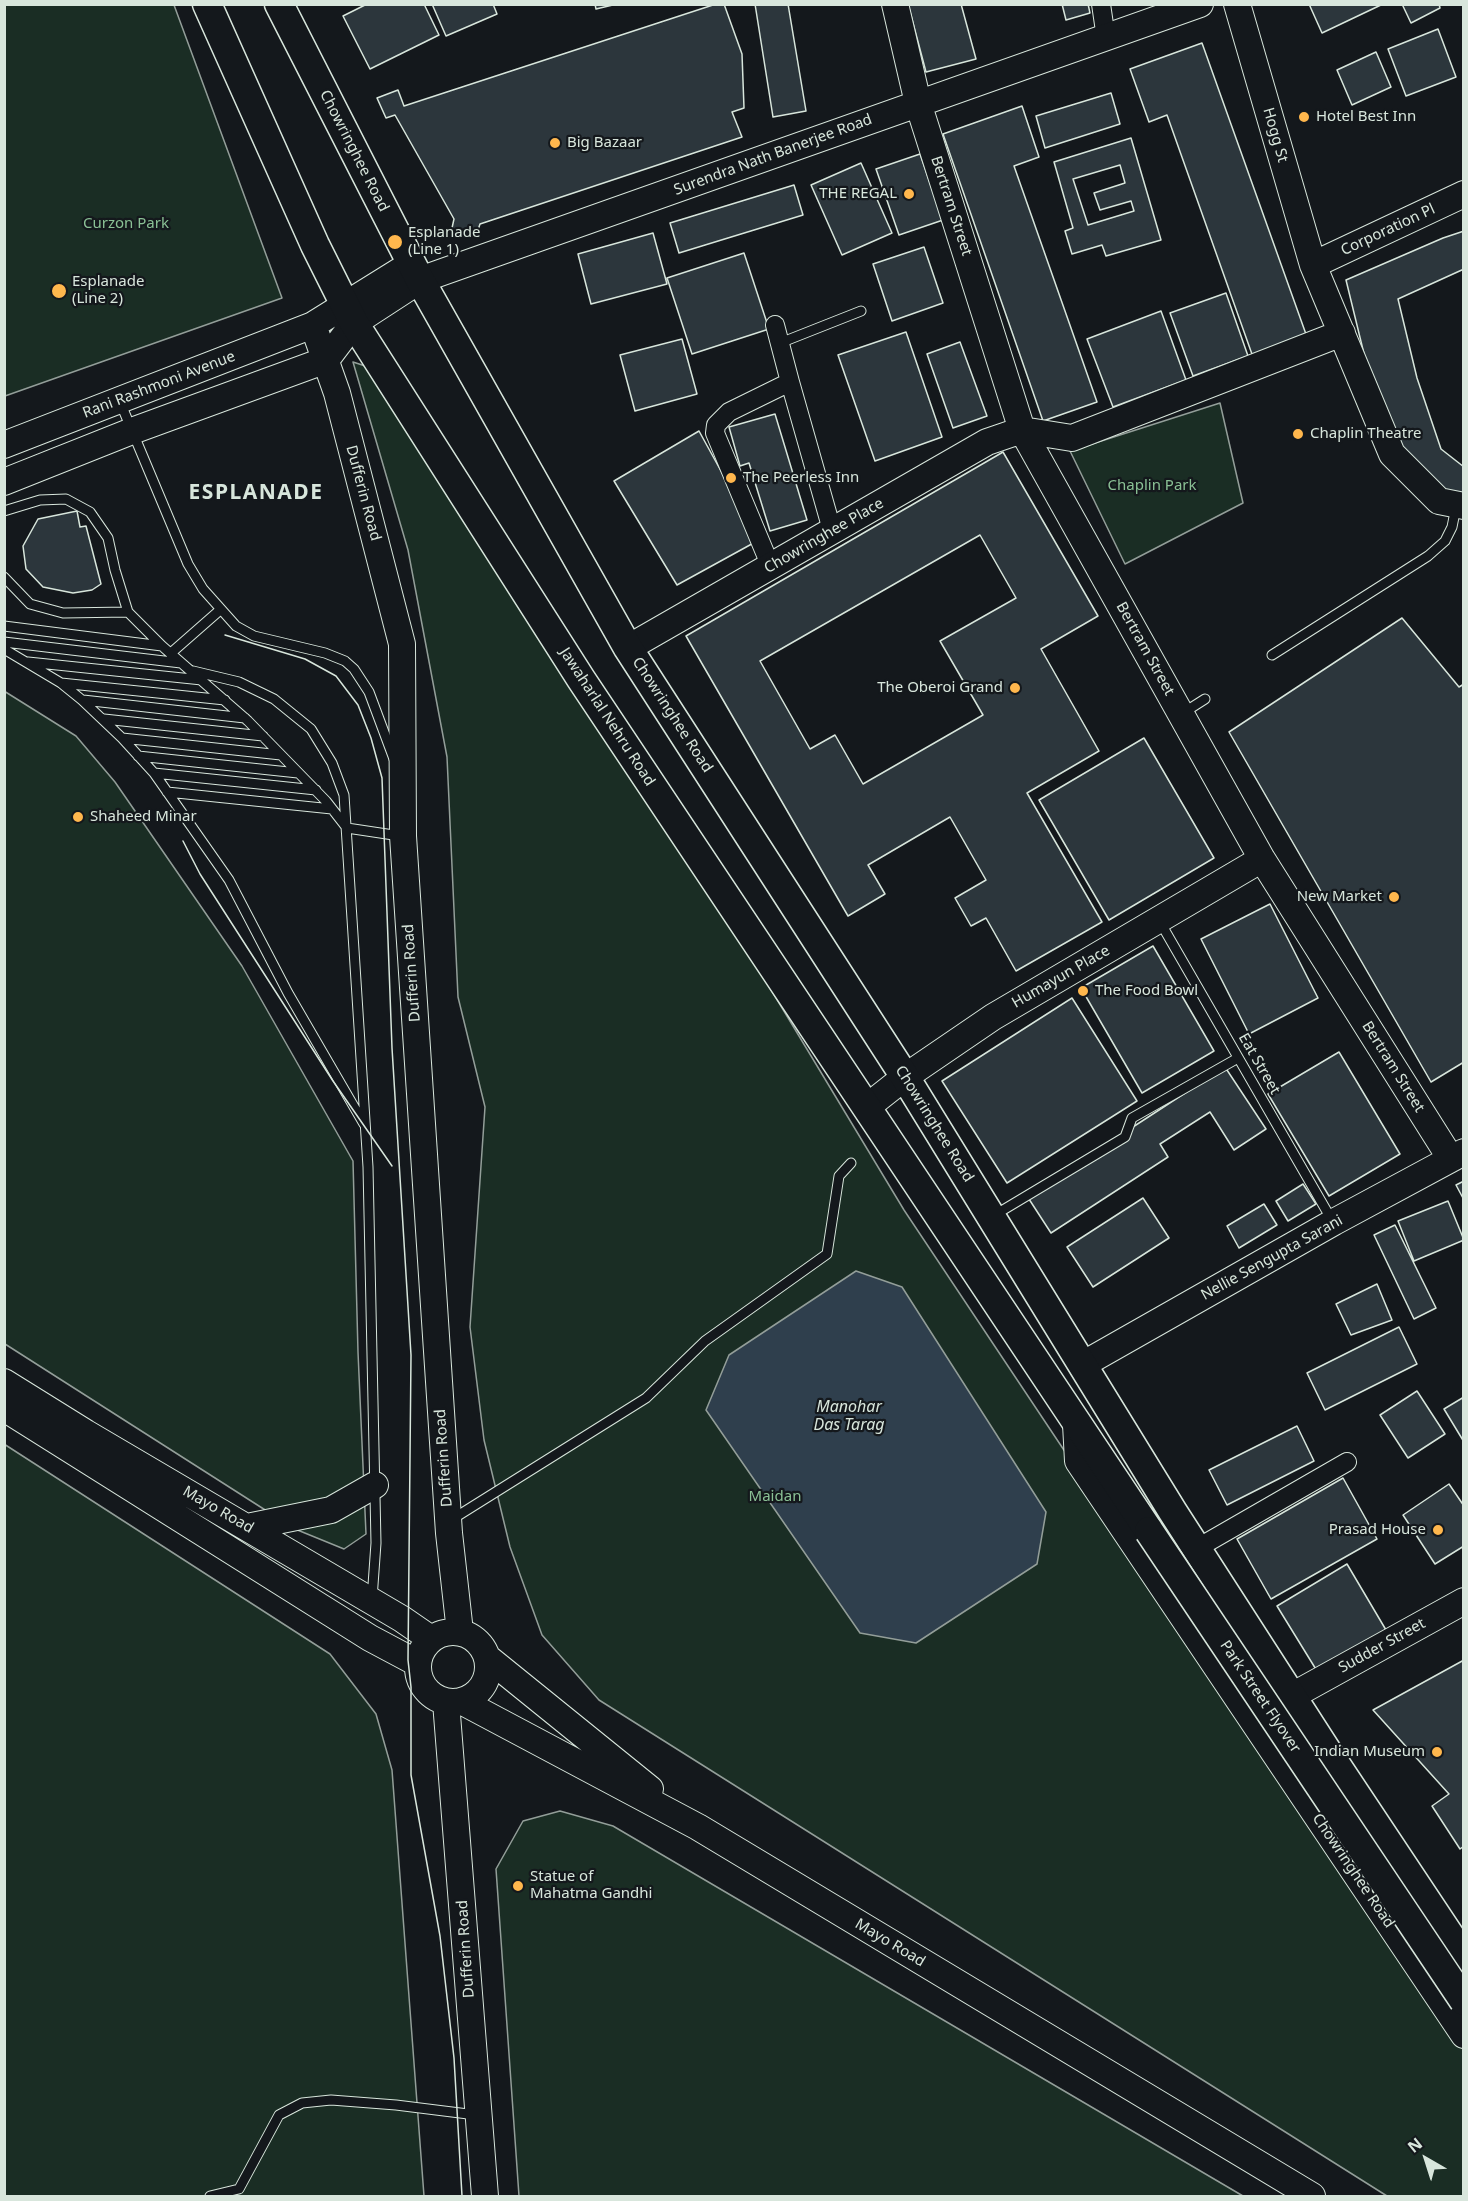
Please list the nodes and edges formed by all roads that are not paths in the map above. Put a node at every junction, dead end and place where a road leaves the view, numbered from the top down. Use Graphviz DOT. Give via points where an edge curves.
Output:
graph roads {
  1 [pos="207,4"];
  2 [pos="279,4"];
  3 [pos="895,4"];
  4 [pos="1101,4"];
  5 [pos="1200,4"];
  6 [pos="1237,4"];
  7 [pos="1106,38"];
  8 [pos="918,103"];
  9 [pos="1464,194"];
  10 [pos="1313,265"];
  11 [pos="416,272"];
  12 [pos="861,311"];
  13 [pos="349,314"];
  14 [pos="313,325"];
  15 [pos="1342,333"];
  16 [pos="778,334"];
  17 [pos="326,360"];
  18 [pos="790,382"];
  19 [pos="120,400"];
  20 [pos="1022,430"];
  21 [pos="132,431"];
  22 [pos="4,444"];
  23 [pos="4,482"];
  24 [pos="1453,504"];
  25 [pos="4,512"];
  26 [pos="832,530"];
  27 [pos="771,567"];
  28 [pos="4,577"];
  29 [pos="220,610"];
  30 [pos="128,612"];
  31 [pos="4,626"];
  32 [pos="4,642"];
  33 [pos="162,646"];
  34 [pos="628,648"];
  35 [pos="4,649"];
  36 [pos="171,653"];
  37 [pos="1272,655"];
  38 [pos="26,661"];
  39 [pos="182,663"];
  40 [pos="193,671"];
  41 [pos="203,680"];
  42 [pos="61,683"];
  43 [pos="1205,699"];
  44 [pos="82,700"];
  45 [pos="225,700"];
  46 [pos="1181,714"];
  47 [pos="244,718"];
  48 [pos="104,719"];
  49 [pos="263,736"];
  50 [pos="122,738"];
  51 [pos="281,755"];
  52 [pos="138,756"];
  53 [pos="153,773"];
  54 [pos="298,773"];
  55 [pos="403,778"];
  56 [pos="316,790"];
  57 [pos="167,792"];
  58 [pos="332,809"];
  59 [pos="347,828"];
  60 [pos="403,836"];
  61 [pos="1262,859"];
  62 [pos="1158,920"];
  63 [pos="1238,1058"];
  64 [pos="905,1077"];
  65 [pos="867,1107"];
  66 [pos="366,1126"];
  67 [pos="1457,1156"];
  68 [pos="851,1163"];
  69 [pos="991,1217"];
  70 [pos="1334,1222"];
  71 [pos="1082,1365"];
  72 [pos="4,1382"];
  73 [pos="1104,1402"];
  74 [pos="4,1408"];
  75 [pos="1076,1424"];
  76 [pos="1347,1462"];
  77 [pos="375,1485"];
  78 [pos="449,1521"];
  79 [pos="247,1527"];
  80 [pos="1208,1542"];
  81 [pos="372,1601"];
  82 [pos="1464,1601"];
  83 [pos="460,1632"];
  84 [pos="431,1639"];
  85 [pos="488,1658"];
  86 [pos="417,1663"];
  87 [pos="1301,1691"];
  88 [pos="454,1702"];
  89 [pos="698,1827"];
  90 [pos="1464,1932"];
  91 [pos="1464,1957"];
  92 [pos="1464,2001"];
  93 [pos="1464,2035"];
  94 [pos="478,2115"];
  95 [pos="210,2196"];
  96 [pos="485,2196"];
  97 [pos="1312,2196"];
  1 -- 13 [label="main road"];
  2 -- 11 [label="main road, Chowringhee Road"];
  3 -- 8 [label="main road, Bertram Street"];
  4 -- 7 [label="street"];
  5 -- 7 [label="main road, Surendra Nath Banerjee Road"];
  6 -- 10 [label="main road, Hogg St"];
  7 -- 8 [label="main road, Surendra Nath Banerjee Road"];
  8 -- 11 [label="main road, Surendra Nath Banerjee Road"];
  8 -- 20 [label="main road, Bertram Street"];
  9 -- 10 [label="main road, Corporation Pl"];
  10 -- 15 [label="main road, Hogg St"];
  11 -- 13 [label="main road, Surendra Nath Banerjee Road"];
  11 -- 34 [label="main road, Chowringhee Road"];
  12 -- 16 [label="lane"];
  13 -- 14 [label="main road, Rani Rashmoni Avenue"];
  13 -- 17 [label="main road"];
  13 -- 65 [label="main road, Jawaharlal Nehru Road" via="581,678"];
  14 -- 17 [label="main road, Dufferin Road"];
  14 -- 19 [label="main road, Rani Rashmoni Avenue"];
  15 -- 20 [label="main road" via="1072,438"];
  15 -- 24 [label="main road" via="1392,454"];
  16 -- 18 [label="street"];
  17 -- 21 [label="main road"];
  17 -- 55 [label="main road, Dufferin Road" via="402,644"];
  18 -- 26 [label="street"];
  18 -- 27 [label="street" via="729,412 716,425 715,433"];
  19 -- 21 [label="lane"];
  19 -- 22 [label="main road, Rani Rashmoni Avenue"];
  20 -- 26 [label="main road, Chowringhee Place" via="987,442"];
  20 -- 46 [label="main road, Bertram Street"];
  21 -- 23 [label="main road"];
  21 -- 29 [label="lane" via="188,564"];
  24 -- 37 [label="lane" via="1452,527 1445,541 1428,556"];
  25 -- 30 [label="lane" via="40,500 66,499 90,512 108,538"];
  26 -- 27 [label="main road, Chowringhee Place"];
  27 -- 34 [label="main road, Chowringhee Place"];
  28 -- 30 [label="lane" via="30,604 63,613"];
  29 -- 36 [label="lane"];
  29 -- 55 [label="lane" via="254,636 325,653 354,669 369,692"];
  30 -- 33 [label="lane"];
  31 -- 33 [label="lane"];
  32 -- 39 [label="lane"];
  33 -- 36 [label="lane"];
  34 -- 64 [label="main road, Chowringhee Road"];
  35 -- 38 [label="lane"];
  36 -- 39 [label="lane"];
  38 -- 41 [label="lane"];
  38 -- 42 [label="lane"];
  39 -- 40 [label="lane"];
  40 -- 41 [label="lane"];
  40 -- 59 [label="lane" via="239,682 274,699 311,729 332,763 344,795"];
  41 -- 45 [label="lane"];
  42 -- 44 [label="lane"];
  42 -- 45 [label="lane"];
  43 -- 46 [label="lane"];
  44 -- 47 [label="lane"];
  44 -- 48 [label="lane"];
  45 -- 47 [label="lane"];
  46 -- 61 [label="main road, Bertram Street"];
  47 -- 49 [label="lane"];
  48 -- 49 [label="lane"];
  48 -- 50 [label="lane"];
  49 -- 51 [label="lane"];
  50 -- 51 [label="lane"];
  50 -- 52 [label="lane"];
  51 -- 54 [label="lane"];
  52 -- 53 [label="lane"];
  52 -- 54 [label="lane"];
  53 -- 56 [label="lane"];
  53 -- 57 [label="lane"];
  54 -- 56 [label="lane"];
  55 -- 60 [label="main road, Dufferin Road"];
  56 -- 58 [label="lane"];
  57 -- 58 [label="lane"];
  57 -- 66 [label="lane" via="229,880 288,993"];
  58 -- 59 [label="lane"];
  59 -- 60 [label="lane"];
  59 -- 66 [label="lane"];
  60 -- 78 [label="main road, Dufferin Road"];
  61 -- 62 [label="main road, Humayun Place"];
  61 -- 67 [label="main road, Bertram Street"];
  62 -- 63 [label="lane, Eat Street"];
  62 -- 64 [label="main road, Humayun Place" via="993,1017"];
  63 -- 69 [label="lane" via="1132,1118 1125,1137"];
  63 -- 70 [label="lane, Eat Street"];
  64 -- 65 [label="main road, Humayun Place"];
  64 -- 69 [label="main road, Chowringhee Road"];
  65 -- 75 [label="main road"];
  66 -- 77 [label="lane"];
  67 -- 70 [label="main road, Nellie Sengupta Sarani"];
  68 -- 78 [label="lane" via="839,1176 827,1254 705,1341 646,1398"];
  69 -- 71 [label="main road, Chowringhee Road"];
  70 -- 71 [label="main road, Nellie Sengupta Sarani"];
  71 -- 73 [label="main road, Chowringhee Road"];
  72 -- 79 [label="main road, Mayo Road"];
  73 -- 80 [label="main road" via="1132,1422"];
  73 -- 91 [label="main road, Park Street Flyover"];
  74 -- 86 [label="main road, Mayo Road" via="370,1638"];
  75 -- 92 [label="main road, Park Street Flyover, bridge"];
  75 -- 93 [label="main road, Chowringhee Road" via="1078,1461"];
  76 -- 80 [label="street"];
  77 -- 79 [label="main road" via="331,1510"];
  77 -- 81 [label="lane"];
  78 -- 83 [label="main road, Dufferin Road"];
  79 -- 81 [label="main road, Mayo Road"];
  80 -- 87 [label="main road"];
  81 -- 84 [label="main road, Mayo Road"];
  82 -- 87 [label="main road, Sudder Street"];
  83 -- 84 [label="main road"];
  83 -- 85 [label="main road" via="477,1641"];
  84 -- 86 [label="main road"];
  85 -- 88 [label="main road" via="482,1688 475,1695"];
  85 -- 89 [label="main road"];
  86 -- 88 [label="main road" via="418,1676 429,1693"];
  87 -- 90 [label="main road"];
  88 -- 89 [label="main road, Mayo Road"];
  88 -- 94 [label="main road, Dufferin Road"];
  89 -- 97 [label="main road, Mayo Road"];
  94 -- 95 [label="lane" via="331,2100 302,2103 279,2115 239,2189"];
  94 -- 96 [label="main road, Dufferin Road"];
}
